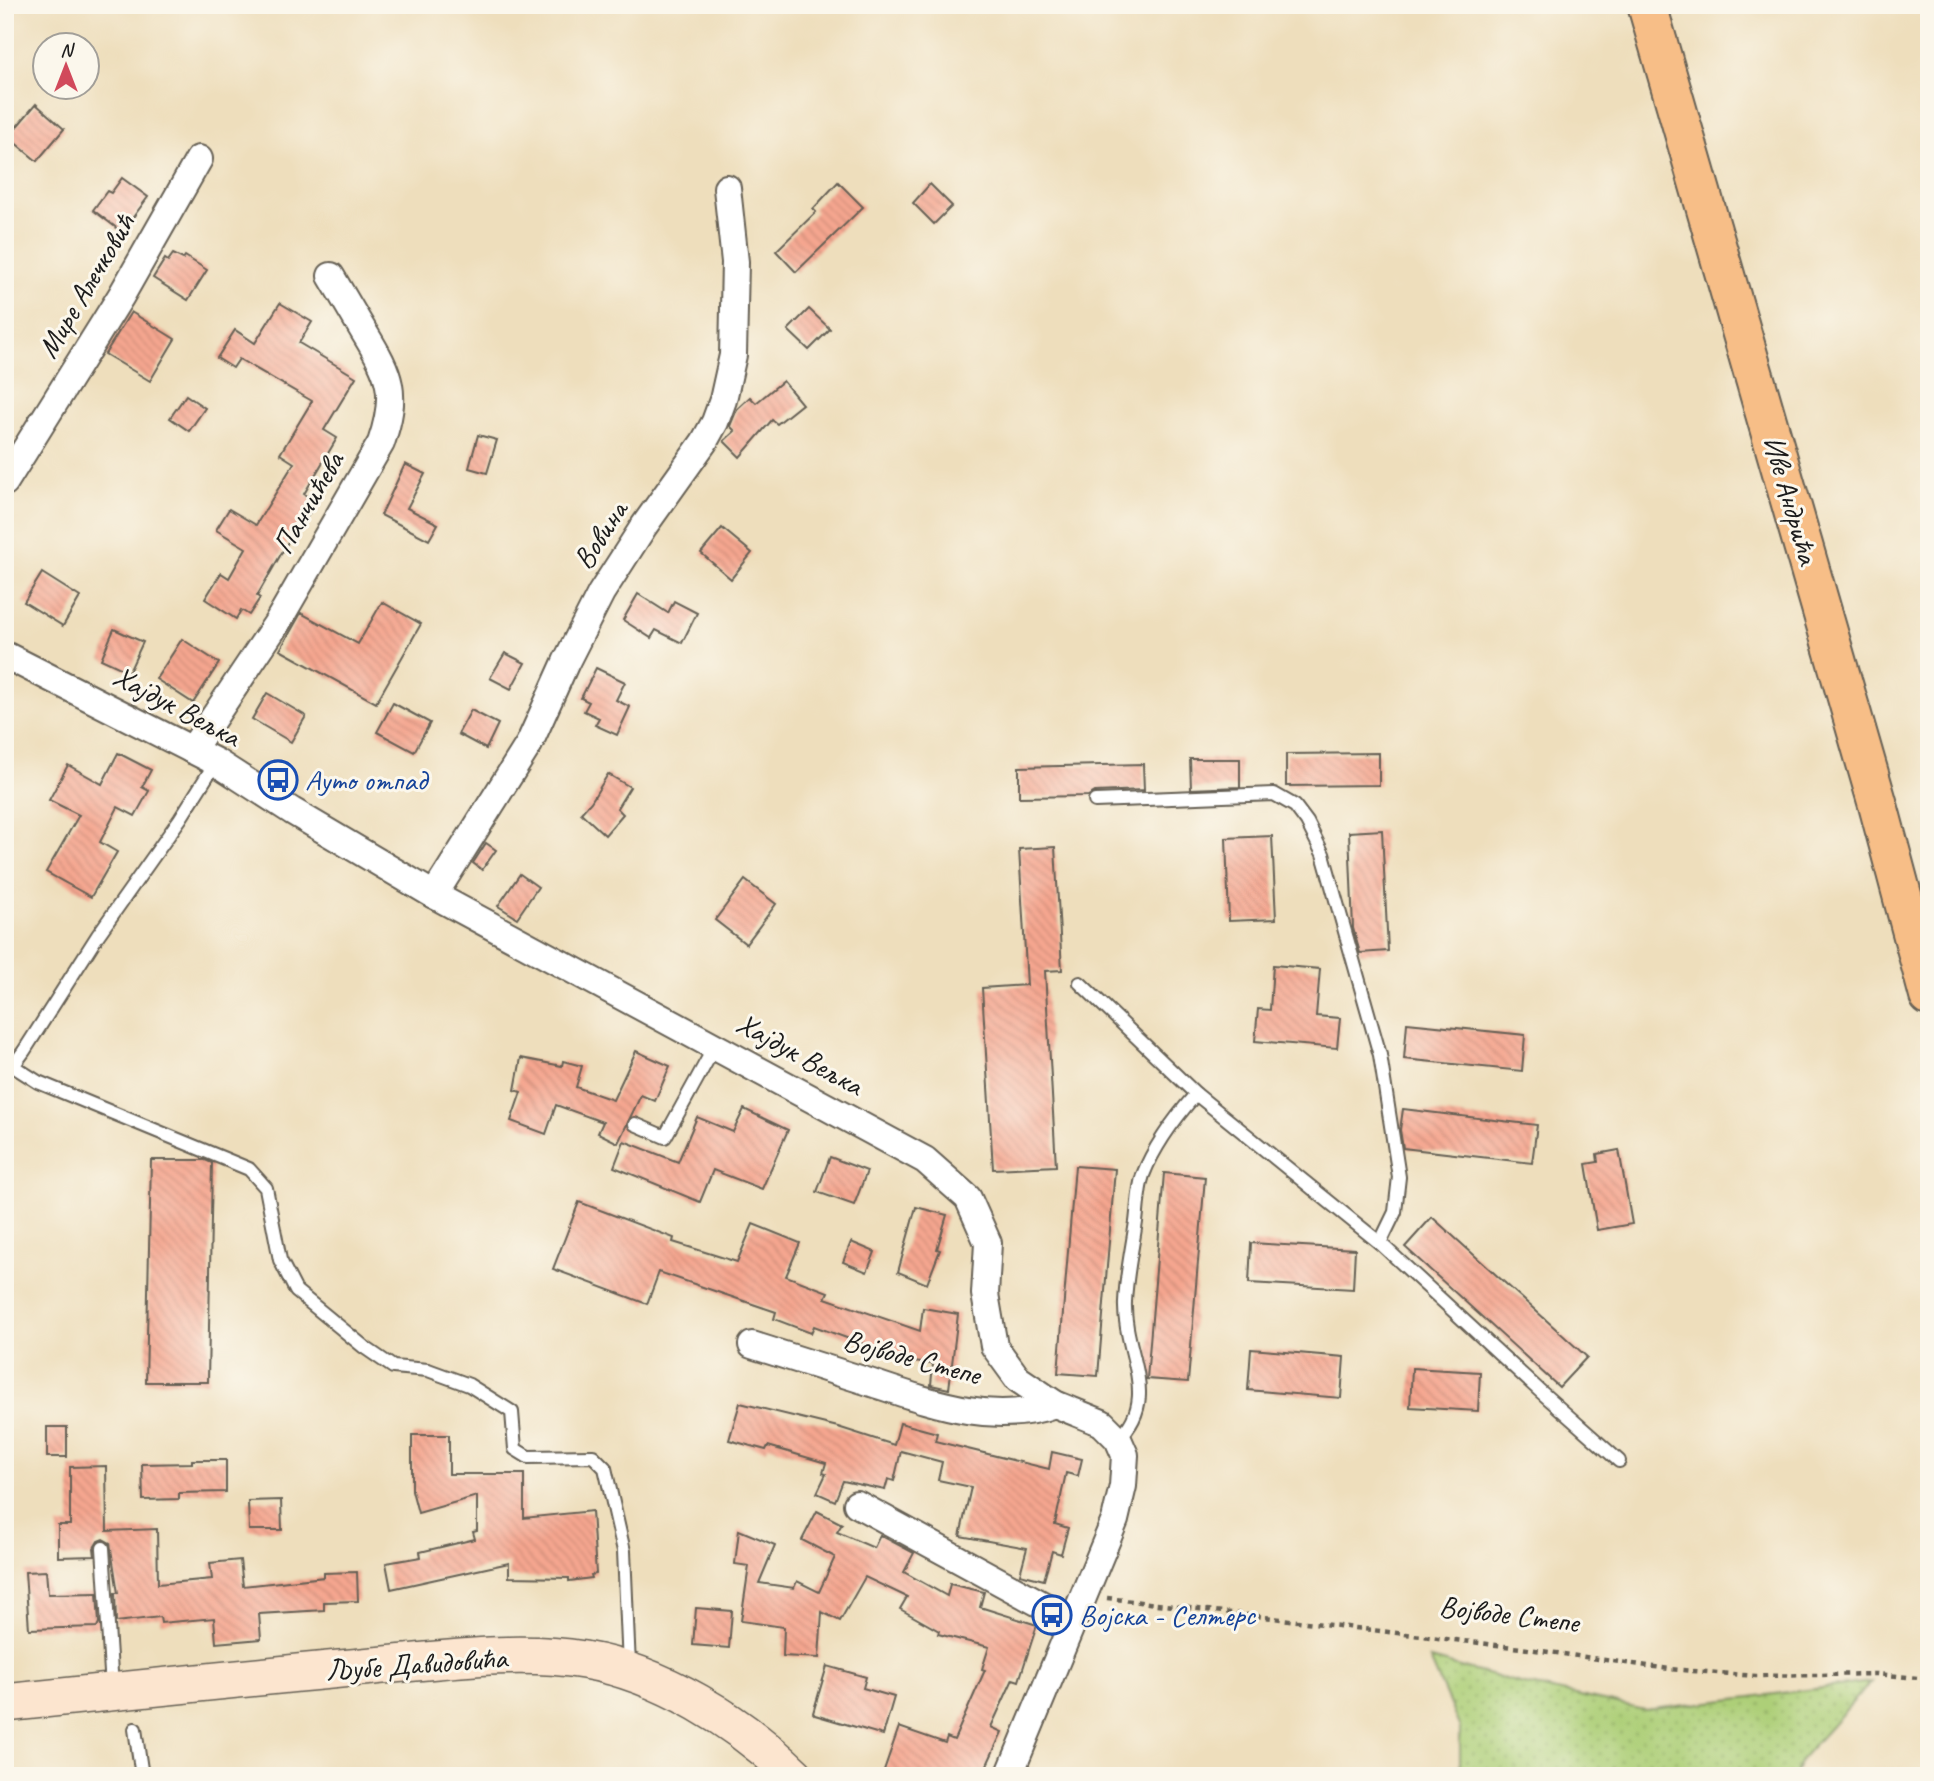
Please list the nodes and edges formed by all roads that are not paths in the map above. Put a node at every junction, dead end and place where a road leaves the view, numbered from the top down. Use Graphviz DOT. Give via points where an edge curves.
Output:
graph roads {
  1 [pos="1647,5"];
  2 [pos="199,159"];
  3 [pos="727,188"];
  4 [pos="331,276"];
  5 [pos="5,482"];
  6 [pos="5,655"];
  7 [pos="192,750"];
  8 [pos="216,762"];
  9 [pos="1095,801"];
  10 [pos="434,895"];
  11 [pos="1080,983"];
  12 [pos="1929,996"];
  13 [pos="715,1046"];
  14 [pos="9,1068"];
  15 [pos="1196,1094"];
  16 [pos="635,1124"];
  17 [pos="1380,1243"];
  18 [pos="752,1345"];
  19 [pos="1055,1404"];
  20 [pos="1118,1439"];
  21 [pos="1619,1461"];
  22 [pos="857,1504"];
  23 [pos="103,1548"];
  24 [pos="1072,1620"];
  25 [pos="629,1673"];
  26 [pos="112,1692"];
  27 [pos="5,1703"];
  28 [pos="135,1729"];
  29 [pos="142,1776"];
  30 [pos="795,1776"];
  31 [pos="1009,1776"];
  1 -- 12 [label="main road, Иве Андрића"];
  2 -- 5 [label="street, Мире Алечковић" via="121,296"];
  3 -- 10 [label="street, Вовина" via="735,262 733,355 715,422 601,593 529,744"];
  4 -- 7 [label="street, Панчићева" via="385,366 390,394 387,426 277,622"];
  6 -- 7 [label="street, Хајдук Вељка"];
  7 -- 8 [label="street, Хајдук Вељка"];
  8 -- 10 [label="street, Хајдук Вељка"];
  8 -- 14 [label="lane"];
  9 -- 17 [label="lane" via="1274,794 1291,802 1307,821 1330,878 1380,1055 1390,1108 1398,1195"];
  10 -- 13 [label="street, Хајдук Вељка"];
  11 -- 15 [label="lane"];
  13 -- 16 [label="lane" via="665,1137"];
  13 -- 19 [label="street, Хајдук Вељка" via="925,1160 968,1198 988,1243 985,1294 994,1346 1018,1379"];
  14 -- 25 [label="lane" via="249,1169 266,1188 280,1261 296,1291 393,1367 428,1370 469,1385 512,1412 515,1449 528,1457 593,1456 605,1468 624,1551"];
  15 -- 17 [label="lane"];
  15 -- 20 [label="lane" via="1161,1141 1142,1178 1125,1302 1140,1398 1134,1420"];
  17 -- 21 [label="lane"];
  18 -- 19 [label="street, Војводе Степе" via="953,1408 1015,1413"];
  19 -- 20 [label="street, Хајдук Вељка" via="1102,1423"];
  20 -- 24 [label="street" via="1125,1455 1115,1520"];
  22 -- 24 [label="street"];
  23 -- 26 [label="lane"];
  24 -- 31 [label="street"];
  25 -- 26 [label="main road, Љубе Давидовића" via="586,1661 510,1656"];
  25 -- 30 [label="main road, Љубе Давидовића" via="715,1713"];
  26 -- 27 [label="main road, Љубе Давидовића"];
  28 -- 29 [label="lane"];
}
